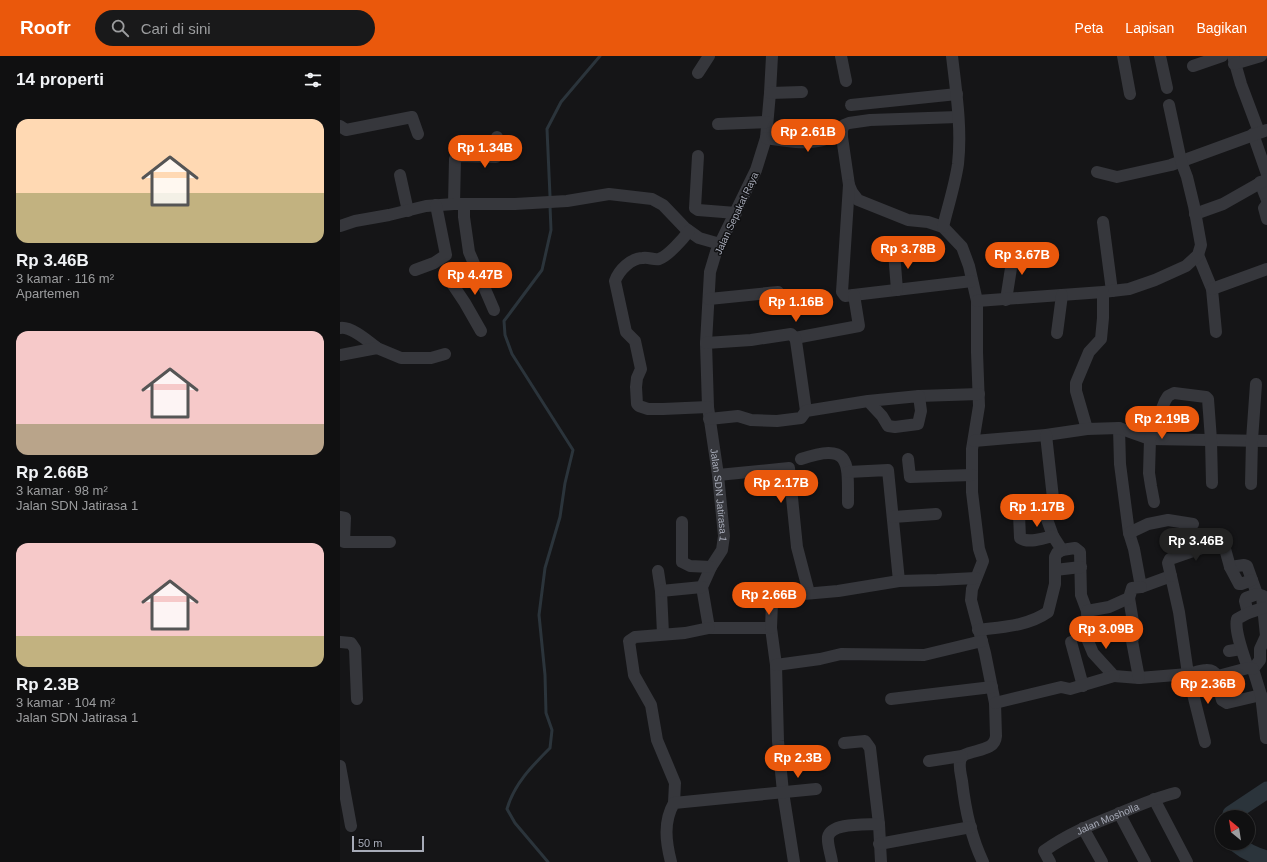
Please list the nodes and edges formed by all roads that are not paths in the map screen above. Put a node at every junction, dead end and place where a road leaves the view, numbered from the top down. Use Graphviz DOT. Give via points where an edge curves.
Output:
graph roads {
  1 [pos="709,56"];
  2 [pos="772,56"];
  3 [pos="841,56"];
  4 [pos="952,56"];
  5 [pos="1123,56"];
  6 [pos="1160,56"];
  7 [pos="1222,56"];
  8 [pos="1260,56"];
  9 [pos="1234,60"];
  10 [pos="1193,66"];
  11 [pos="698,73"];
  12 [pos="846,81"];
  13 [pos="1166,88"];
  14 [pos="802,92"];
  15 [pos="770,93"];
  16 [pos="957,94"];
  17 [pos="1130,94"];
  18 [pos="852,105"];
  19 [pos="1169,105"];
  20 [pos="958,117"];
  21 [pos="767,122"];
  22 [pos="718,124"];
  23 [pos="340,126"];
  24 [pos="842,130"];
  25 [pos="1260,132"];
  26 [pos="418,134"];
  27 [pos="497,137"];
  28 [pos="766,138"];
  29 [pos="698,156"];
  30 [pos="1181,161"];
  31 [pos="1097,172"];
  32 [pos="400,175"];
  33 [pos="1265,178"];
  34 [pos="849,186"];
  35 [pos="1267,200"];
  36 [pos="459,204"];
  37 [pos="1267,204"];
  38 [pos="436,205"];
  39 [pos="408,211"];
  40 [pos="736,213"];
  41 [pos="1195,214"];
  42 [pos="1267,220"];
  43 [pos="1103,222"];
  44 [pos="340,226"];
  45 [pos="944,227"];
  46 [pos="690,232"];
  47 [pos="720,244"];
  48 [pos="1014,249"];
  49 [pos="894,252"];
  50 [pos="1198,255"];
  51 [pos="1267,269"];
  52 [pos="415,270"];
  53 [pos="478,273"];
  54 [pos="972,281"];
  55 [pos="1212,289"];
  56 [pos="898,290"];
  57 [pos="778,292"];
  58 [pos="1108,292"];
  59 [pos="854,295"];
  60 [pos="1062,295"];
  61 [pos="709,299"];
  62 [pos="1006,300"];
  63 [pos="977,301"];
  64 [pos="494,310"];
  65 [pos="340,328"];
  66 [pos="481,331"];
  67 [pos="1216,332"];
  68 [pos="1057,333"];
  69 [pos="795,338"];
  70 [pos="706,343"];
  71 [pos="377,348"];
  72 [pos="445,354"];
  73 [pos="340,355"];
  74 [pos="1256,384"];
  75 [pos="979,394"];
  76 [pos="919,396"];
  77 [pos="868,400"];
  78 [pos="806,412"];
  79 [pos="709,413"];
  80 [pos="1119,428"];
  81 [pos="1087,429"];
  82 [pos="1046,435"];
  83 [pos="1150,439"];
  84 [pos="1212,440"];
  85 [pos="1252,440"];
  86 [pos="974,441"];
  87 [pos="1267,441"];
  88 [pos="801,459"];
  89 [pos="908,459"];
  90 [pos="848,472"];
  91 [pos="972,474"];
  92 [pos="718,476"];
  93 [pos="1212,483"];
  94 [pos="1251,484"];
  95 [pos="1154,502"];
  96 [pos="848,503"];
  97 [pos="1044,511"];
  98 [pos="936,514"];
  99 [pos="340,516"];
  100 [pos="893,517"];
  101 [pos="682,522"];
  102 [pos="1193,524"];
  103 [pos="1129,533"];
  104 [pos="1053,536"];
  105 [pos="390,542"];
  106 [pos="1062,550"];
  107 [pos="711,567"];
  108 [pos="1081,567"];
  109 [pos="1055,570"];
  110 [pos="658,571"];
  111 [pos="1171,576"];
  112 [pos="976,578"];
  113 [pos="899,581"];
  114 [pos="702,587"];
  115 [pos="1141,587"];
  116 [pos="661,591"];
  117 [pos="809,593"];
  118 [pos="1129,598"];
  119 [pos="1262,598"];
  120 [pos="1087,611"];
  121 [pos="709,628"];
  122 [pos="771,628"];
  123 [pos="663,634"];
  124 [pos="980,635"];
  125 [pos="1266,636"];
  126 [pos="340,642"];
  127 [pos="1071,642"];
  128 [pos="1241,648"];
  129 [pos="1229,651"];
  130 [pos="776,664"];
  131 [pos="1250,668"];
  132 [pos="1188,674"];
  133 [pos="1114,676"];
  134 [pos="1218,676"];
  135 [pos="1139,678"];
  136 [pos="1083,686"];
  137 [pos="992,687"];
  138 [pos="1261,695"];
  139 [pos="357,699"];
  140 [pos="891,699"];
  141 [pos="995,703"];
  142 [pos="1266,738"];
  143 [pos="1206,742"];
  144 [pos="844,743"];
  145 [pos="962,756"];
  146 [pos="929,761"];
  147 [pos="340,766"];
  148 [pos="342,783"];
  149 [pos="816,789"];
  150 [pos="783,792"];
  151 [pos="1175,793"];
  152 [pos="1154,799"];
  153 [pos="674,803"];
  154 [pos="1119,814"];
  155 [pos="878,824"];
  156 [pos="351,826"];
  157 [pos="971,827"];
  158 [pos="1083,828"];
  159 [pos="879,844"];
  160 [pos="672,862"];
  161 [pos="794,862"];
  162 [pos="832,862"];
  163 [pos="881,862"];
  164 [pos="983,862"];
  165 [pos="1050,862"];
  166 [pos="1102,862"];
  167 [pos="1145,862"];
  168 [pos="1186,862"];
  1 -- 11 [label="street"];
  2 -- 15 [label="street, Jalan Sepakat Raya"];
  3 -- 12 [label="street"];
  4 -- 16 [label="street"];
  5 -- 17 [label="street"];
  6 -- 13 [label="street"];
  7 -- 10 [label="street"];
  8 -- 9 [label="street"];
  9 -- 25 [label="street"];
  14 -- 15 [label="street"];
  15 -- 21 [label="street, Jalan Sepakat Raya"];
  16 -- 18 [label="street"];
  16 -- 20 [label="street"];
  19 -- 30 [label="street"];
  20 -- 24 [label="street" via="870,120 849,123 844,125"];
  20 -- 45 [label="street" via="958,164"];
  21 -- 22 [label="street"];
  21 -- 28 [label="street, Jalan Sepakat Raya"];
  23 -- 26 [label="street" via="346,130 412,117"];
  24 -- 28 [label="street" via="828,138 813,141 795,142"];
  24 -- 34 [label="street"];
  25 -- 30 [label="street"];
  25 -- 33 [label="street"];
  27 -- 36 [label="street" via="496,157 458,156 455,159"];
  28 -- 40 [label="street, Jalan Sepakat Raya" via="756,170"];
  29 -- 40 [label="street" via="695,208"];
  30 -- 31 [label="street" via="1117,177"];
  30 -- 41 [label="street"];
  32 -- 39 [label="street"];
  33 -- 35 [label="street"];
  33 -- 41 [label="street" via="1223,204"];
  34 -- 45 [label="street" via="858,200 908,220"];
  34 -- 59 [label="street" via="842,292 845,296"];
  36 -- 38 [label="street"];
  36 -- 46 [label="street" via="567,201 609,194 652,199 663,205"];
  36 -- 53 [label="street" via="464,217 469,252"];
  37 -- 42 [label="street" via="1264,208"];
  38 -- 39 [label="street"];
  38 -- 52 [label="street" via="446,255"];
  39 -- 44 [label="street"];
  40 -- 47 [label="street, Jalan Sepakat Raya"];
  41 -- 50 [label="street" via="1201,245"];
  43 -- 58 [label="street"];
  45 -- 54 [label="street" via="962,247"];
  46 -- 47 [label="street" via="699,238"];
  46 -- 79 [label="street" via="659,259 642,258 632,262 621,270 615,281 626,332 635,341 641,369 636,383 637,404 648,409"];
  47 -- 61 [label="street, Jalan Sepakat Raya" via="710,272"];
  48 -- 62 [label="street"];
  49 -- 56 [label="street"];
  50 -- 55 [label="street"];
  50 -- 58 [label="street" via="1186,266 1155,280 1129,289"];
  51 -- 55 [label="street"];
  53 -- 64 [label="street"];
  53 -- 66 [label="street" via="450,280"];
  54 -- 56 [label="street"];
  54 -- 63 [label="street"];
  55 -- 67 [label="street"];
  56 -- 59 [label="street"];
  57 -- 61 [label="street"];
  58 -- 60 [label="street"];
  58 -- 81 [label="street" via="1101,340 1089,352 1076,383"];
  59 -- 69 [label="street" via="859,326"];
  60 -- 62 [label="street"];
  60 -- 68 [label="street"];
  61 -- 70 [label="street, Jalan Sepakat Raya"];
  62 -- 63 [label="street"];
  63 -- 75 [label="street"];
  65 -- 71 [label="street" via="352,330"];
  69 -- 70 [label="street" via="791,334"];
  69 -- 78 [label="street"];
  70 -- 79 [label="street, Jalan Sepakat Raya"];
  71 -- 72 [label="street" via="401,358 431,358"];
  71 -- 73 [label="street"];
  74 -- 85 [label="street"];
  75 -- 76 [label="street"];
  75 -- 86 [label="street"];
  76 -- 77 [label="street"];
  76 -- 77 [label="street" via="921,411 918,424 895,427 888,426"];
  77 -- 78 [label="street"];
  78 -- 79 [label="street" via="801,418 777,421 750,420"];
  79 -- 92 [label="street, Jalan SDN Jatirasa 1"];
  80 -- 81 [label="street"];
  80 -- 83 [label="street"];
  80 -- 103 [label="street" via="1120,464"];
  81 -- 82 [label="street"];
  82 -- 86 [label="street"];
  82 -- 97 [label="street" via="1054,498"];
  83 -- 84 [label="street"];
  83 -- 84 [label="street" via="1165,401 1174,393 1208,399"];
  83 -- 95 [label="street" via="1149,473"];
  84 -- 85 [label="street"];
  84 -- 93 [label="street"];
  85 -- 87 [label="street"];
  85 -- 94 [label="street"];
  86 -- 91 [label="street"];
  88 -- 90 [label="street" via="814,454 839,454 844,459"];
  89 -- 91 [label="street" via="904,477"];
  90 -- 96 [label="street"];
  90 -- 100 [label="street" via="888,470"];
  91 -- 112 [label="street" via="973,506 983,561"];
  92 -- 107 [label="street, Jalan SDN Jatirasa 1" via="724,536 722,550"];
  92 -- 117 [label="street" via="789,468 797,547"];
  97 -- 104 [label="street"];
  97 -- 104 [label="street" via="1019,514 1020,538 1037,540"];
  98 -- 100 [label="street"];
  99 -- 105 [label="street" via="346,518 344,542"];
  100 -- 113 [label="street"];
  101 -- 107 [label="street" via="682,562 690,566"];
  102 -- 103 [label="street" via="1168,520 1148,524"];
  103 -- 115 [label="street"];
  104 -- 106 [label="street"];
  106 -- 108 [label="street" via="1078,550"];
  106 -- 109 [label="street" via="1055,557"];
  107 -- 114 [label="street, Jalan SDN Jatirasa 1"];
  108 -- 109 [label="street"];
  108 -- 120 [label="street" via="1081,595"];
  109 -- 124 [label="street" via="1055,584 1048,612 1028,622"];
  110 -- 116 [label="street"];
  111 -- 115 [label="street"];
  111 -- 119 [label="street" via="1168,563 1170,559 1219,542 1224,545 1230,567 1239,584 1252,580"];
  111 -- 132 [label="street"];
  112 -- 113 [label="street"];
  112 -- 124 [label="street" via="971,600"];
  113 -- 117 [label="street"];
  114 -- 116 [label="street"];
  114 -- 121 [label="street"];
  115 -- 118 [label="street" via="1132,588"];
  116 -- 123 [label="street"];
  117 -- 122 [label="street" via="775,598 772,603"];
  118 -- 120 [label="street" via="1109,607"];
  118 -- 135 [label="street" via="1135,634 1132,641"];
  119 -- 125 [label="street"];
  119 -- 128 [label="street" via="1248,613 1237,619"];
  120 -- 133 [label="street" via="1088,641 1093,652"];
  121 -- 122 [label="street"];
  121 -- 123 [label="street"];
  122 -- 130 [label="street"];
  123 -- 153 [label="street" via="634,637 629,641 634,675 652,704 657,740 675,783"];
  124 -- 130 [label="street" via="924,655 841,654"];
  124 -- 137 [label="street"];
  125 -- 131 [label="street" via="1260,648 1260,660"];
  126 -- 139 [label="street" via="351,643 355,649"];
  127 -- 136 [label="street"];
  128 -- 129 [label="street"];
  128 -- 131 [label="street"];
  130 -- 150 [label="street" via="778,741"];
  131 -- 134 [label="street"];
  131 -- 138 [label="street"];
  132 -- 134 [label="street" via="1207,669"];
  132 -- 135 [label="street"];
  132 -- 143 [label="street"];
  133 -- 135 [label="street"];
  133 -- 136 [label="street"];
  134 -- 138 [label="street" via="1220,696 1227,703"];
  136 -- 141 [label="street" via="1070,690 1061,687"];
  137 -- 140 [label="street"];
  137 -- 141 [label="street"];
  138 -- 142 [label="street"];
  141 -- 145 [label="street" via="994,743 988,748"];
  144 -- 155 [label="street" via="862,741 870,748"];
  145 -- 146 [label="street"];
  145 -- 157 [label="street" via="960,763 963,790"];
  147 -- 148 [label="street"];
  148 -- 156 [label="street"];
  149 -- 150 [label="street"];
  150 -- 153 [label="street"];
  150 -- 161 [label="street"];
  151 -- 152 [label="street, Jalan Mosholla"];
  152 -- 154 [label="street, Jalan Mosholla"];
  152 -- 168 [label="street"];
  153 -- 160 [label="street" via="669,812 666,828"];
  154 -- 158 [label="street, Jalan Mosholla"];
  154 -- 167 [label="street"];
  155 -- 159 [label="street"];
  155 -- 162 [label="street" via="847,825 831,831 828,843"];
  157 -- 159 [label="street"];
  157 -- 164 [label="street"];
  158 -- 165 [label="street, Jalan Mosholla" via="1044,851"];
  158 -- 166 [label="street"];
  159 -- 163 [label="street"];
}
